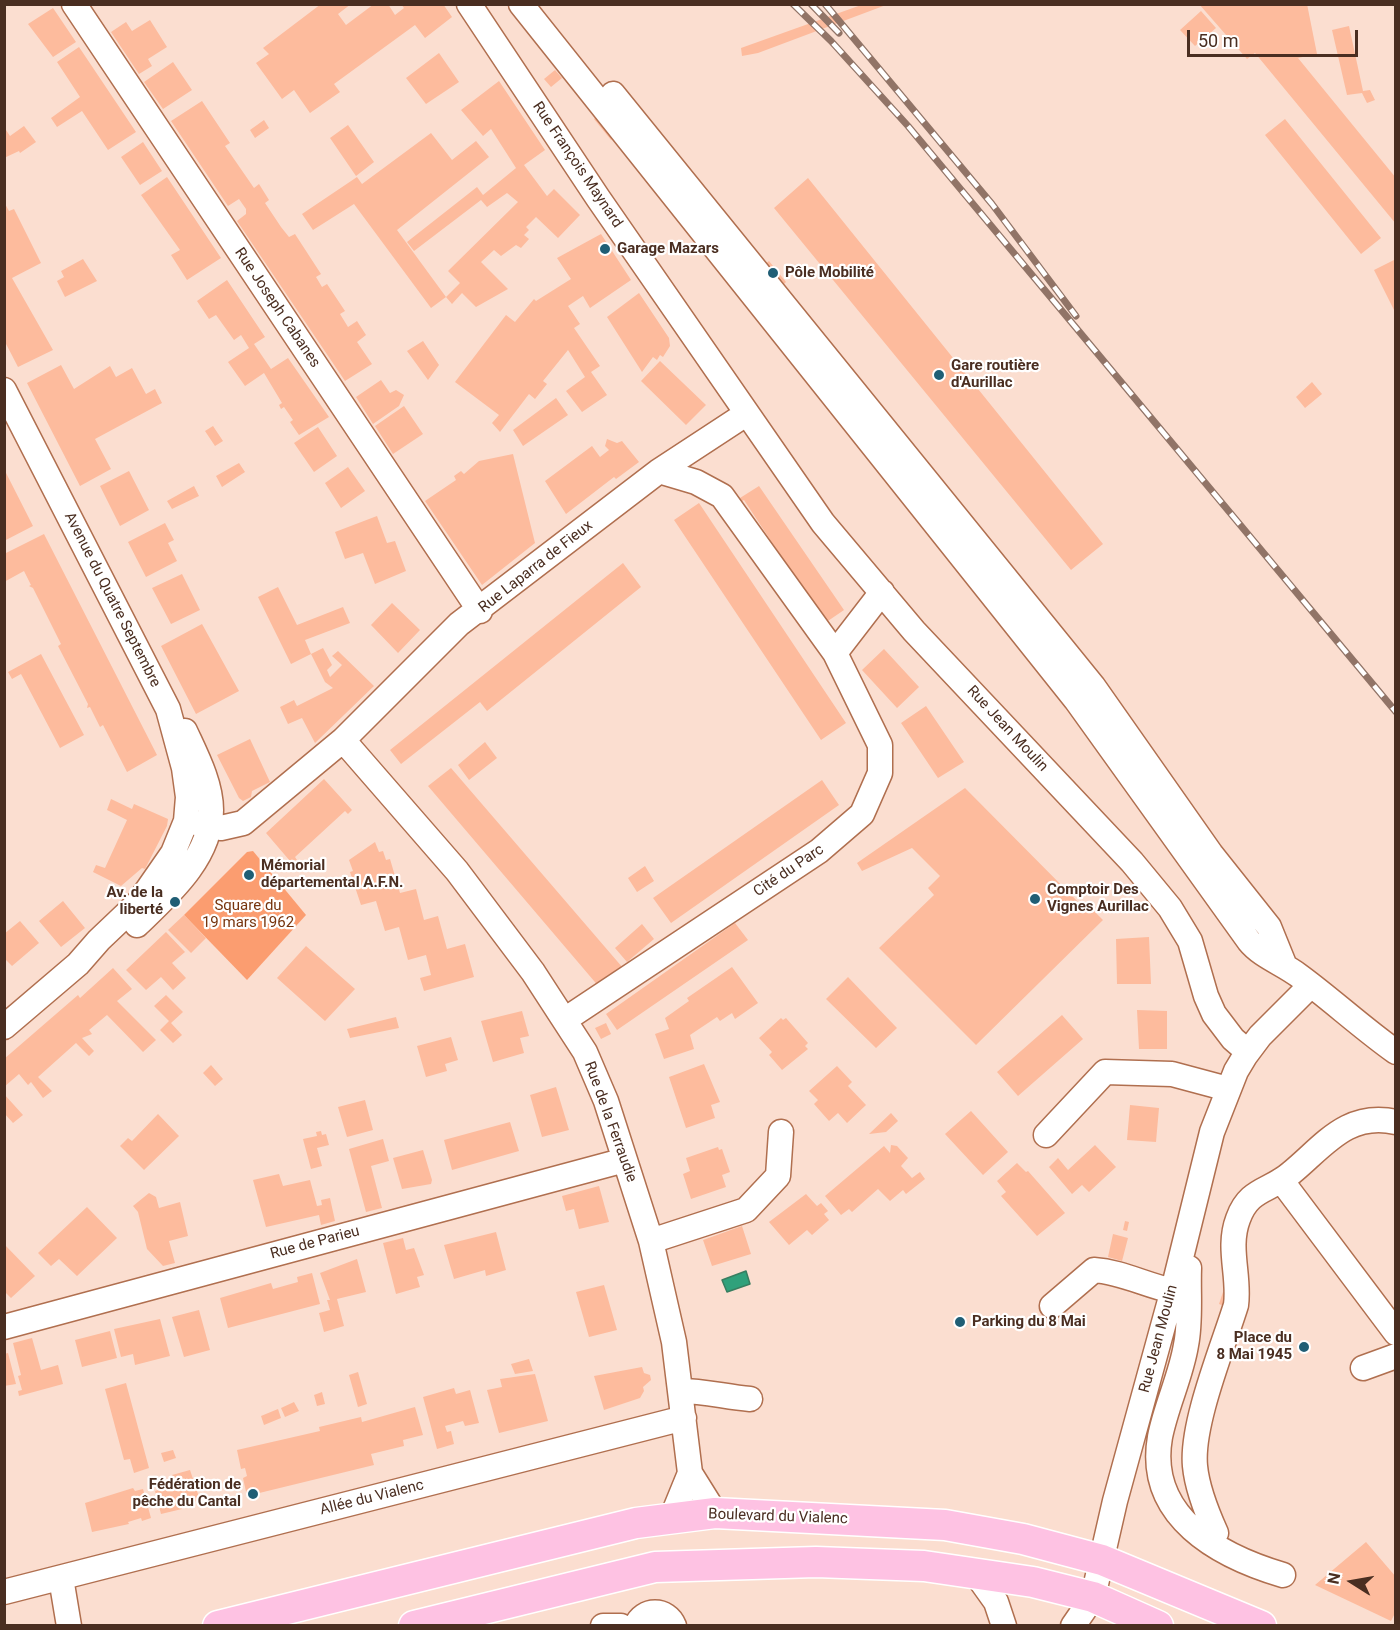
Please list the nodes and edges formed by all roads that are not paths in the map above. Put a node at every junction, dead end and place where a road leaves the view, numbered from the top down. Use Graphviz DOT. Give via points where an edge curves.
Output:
graph roads {
  1 [pos="74,4"];
  2 [pos="469,4"];
  3 [pos="521,4"];
  4 [pos="538,4"];
  5 [pos="4,390"];
  6 [pos="746,414"];
  7 [pos="659,471"];
  8 [pos="882,592"];
  9 [pos="480,610"];
  10 [pos="835,653"];
  11 [pos="343,740"];
  12 [pos="243,823"];
  13 [pos="197,824"];
  14 [pos="165,897"];
  15 [pos="78,964"];
  16 [pos="1284,964"];
  17 [pos="1311,985"];
  18 [pos="566,1019"];
  19 [pos="4,1028"];
  20 [pos="1248,1052"];
  21 [pos="1395,1052"];
  22 [pos="1228,1089"];
  23 [pos="1395,1122"];
  24 [pos="781,1132"];
  25 [pos="1046,1135"];
  26 [pos="625,1160"];
  27 [pos="1281,1180"];
  28 [pos="1190,1220"];
  29 [pos="651,1241"];
  30 [pos="1173,1291"];
  31 [pos="1061,1306"];
  32 [pos="4,1326"];
  33 [pos="1395,1333"];
  34 [pos="1395,1356"];
  35 [pos="1363,1368"];
  36 [pos="692,1391"];
  37 [pos="750,1392"];
  38 [pos="684,1418"];
  39 [pos="690,1473"];
  40 [pos="715,1513"];
  41 [pos="672,1517"];
  42 [pos="1216,1546"];
  43 [pos="1102,1560"];
  44 [pos="976,1574"];
  45 [pos="1283,1575"];
  46 [pos="61,1578"];
  47 [pos="4,1592"];
  48 [pos="1093,1598"];
  49 [pos="69,1626"];
  50 [pos="218,1626"];
  51 [pos="414,1626"];
  52 [pos="603,1626"];
  53 [pos="621,1626"];
  54 [pos="636,1626"];
  55 [pos="674,1626"];
  56 [pos="1004,1626"];
  57 [pos="1073,1626"];
  58 [pos="1158,1626"];
  59 [pos="1261,1626"];
  1 -- 9 [label="street, Rue Joseph Cabanes"];
  2 -- 6 [label="street, Rue François Maynard"];
  3 -- 16 [label="street" via="1076,700 1256,950"];
  4 -- 16 [label="street" via="1093,686 1211,854 1269,927"];
  5 -- 13 [label="street, Avenue du Quatre Septembre" via="168,709"];
  6 -- 7 [label="street, Rue Laparra de Fieux"];
  6 -- 8 [label="street, Rue Jean Moulin" via="823,523"];
  7 -- 9 [label="street, Rue Laparra de Fieux"];
  7 -- 10 [label="street, Cité du Parc" via="696,482 722,496"];
  8 -- 10 [label="street"];
  8 -- 20 [label="street, Rue Jean Moulin" via="1170,908 1190,941 1214,1014"];
  9 -- 11 [label="street, Rue Laparra de Fieux" via="459,624"];
  10 -- 18 [label="street, Cité du Parc" via="880,745 880,774 862,814 819,851"];
  11 -- 12 [label="street, Rue Laparra de Fieux"];
  11 -- 18 [label="street, Rue de la Ferraudie" via="458,871"];
  12 -- 13 [label="street" via="221,828"];
  12 -- 14 [label="street, Rue Laparra de Fieux"];
  13 -- 14 [label="street" via="187,873"];
  13 -- 15 [label="street" via="139,902"];
  14 -- 15 [label="street" via="107,950"];
  15 -- 19 [label="street"];
  16 -- 17 [label="street"];
  17 -- 20 [label="street, Rue Jean Moulin"];
  17 -- 21 [label="street"];
  18 -- 26 [label="street, Rue de la Ferraudie" via="606,1101"];
  20 -- 22 [label="street, Rue Jean Moulin"];
  22 -- 25 [label="street" via="1172,1074 1105,1072"];
  22 -- 28 [label="street, Rue Jean Moulin" via="1212,1132"];
  23 -- 27 [label="street" via="1378,1118 1349,1125"];
  24 -- 29 [label="street" via="778,1176 746,1210"];
  26 -- 29 [label="street, Rue de la Ferraudie"];
  26 -- 32 [label="street, Rue de Parieu"];
  27 -- 33 [label="street"];
  27 -- 42 [label="street" via="1257,1191 1244,1204 1237,1221 1232,1247 1239,1284 1236,1305 1196,1440 1195,1467 1216,1533"];
  28 -- 30 [label="street, Rue Jean Moulin"];
  28 -- 42 [label="street" via="1186,1344 1160,1438 1159,1457 1164,1489 1172,1507"];
  29 -- 36 [label="street, Rue de la Ferraudie" via="674,1342"];
  30 -- 31 [label="street" via="1146,1285 1102,1285"];
  30 -- 43 [label="street, Rue Jean Moulin"];
  34 -- 35 [label="street"];
  36 -- 37 [label="street" via="713,1396"];
  36 -- 38 [label="street, Rue de la Ferraudie"];
  38 -- 39 [label="street, Rue de la Ferraudie"];
  38 -- 46 [label="street, Allée du Vialenc"];
  39 -- 40 [label="street, Rue de la Ferraudie"];
  39 -- 41 [label="street, Rue de la Ferraudie"];
  40 -- 41 [label="main road, Boulevard du Vialenc"];
  40 -- 43 [label="main road, Boulevard du Vialenc" via="945,1526 1023,1539"];
  41 -- 50 [label="main road, Boulevard du Vialenc"];
  42 -- 45 [label="street" via="1255,1567"];
  43 -- 48 [label="street, Rue Jean Moulin"];
  43 -- 59 [label="main road, Boulevard du Vialenc"];
  44 -- 48 [label="main road" via="1033,1582"];
  44 -- 51 [label="main road" via="924,1566 816,1562 655,1567"];
  44 -- 56 [label="street" via="996,1602"];
  46 -- 47 [label="street, Allée du Vialenc"];
  46 -- 49 [label="street"];
  48 -- 57 [label="street, Rue Jean Moulin"];
  48 -- 58 [label="main road"];
  52 -- 53 [label="street"];
  54 -- 55 [label="street" via="643,1616 655,1612 668,1616"];
}
